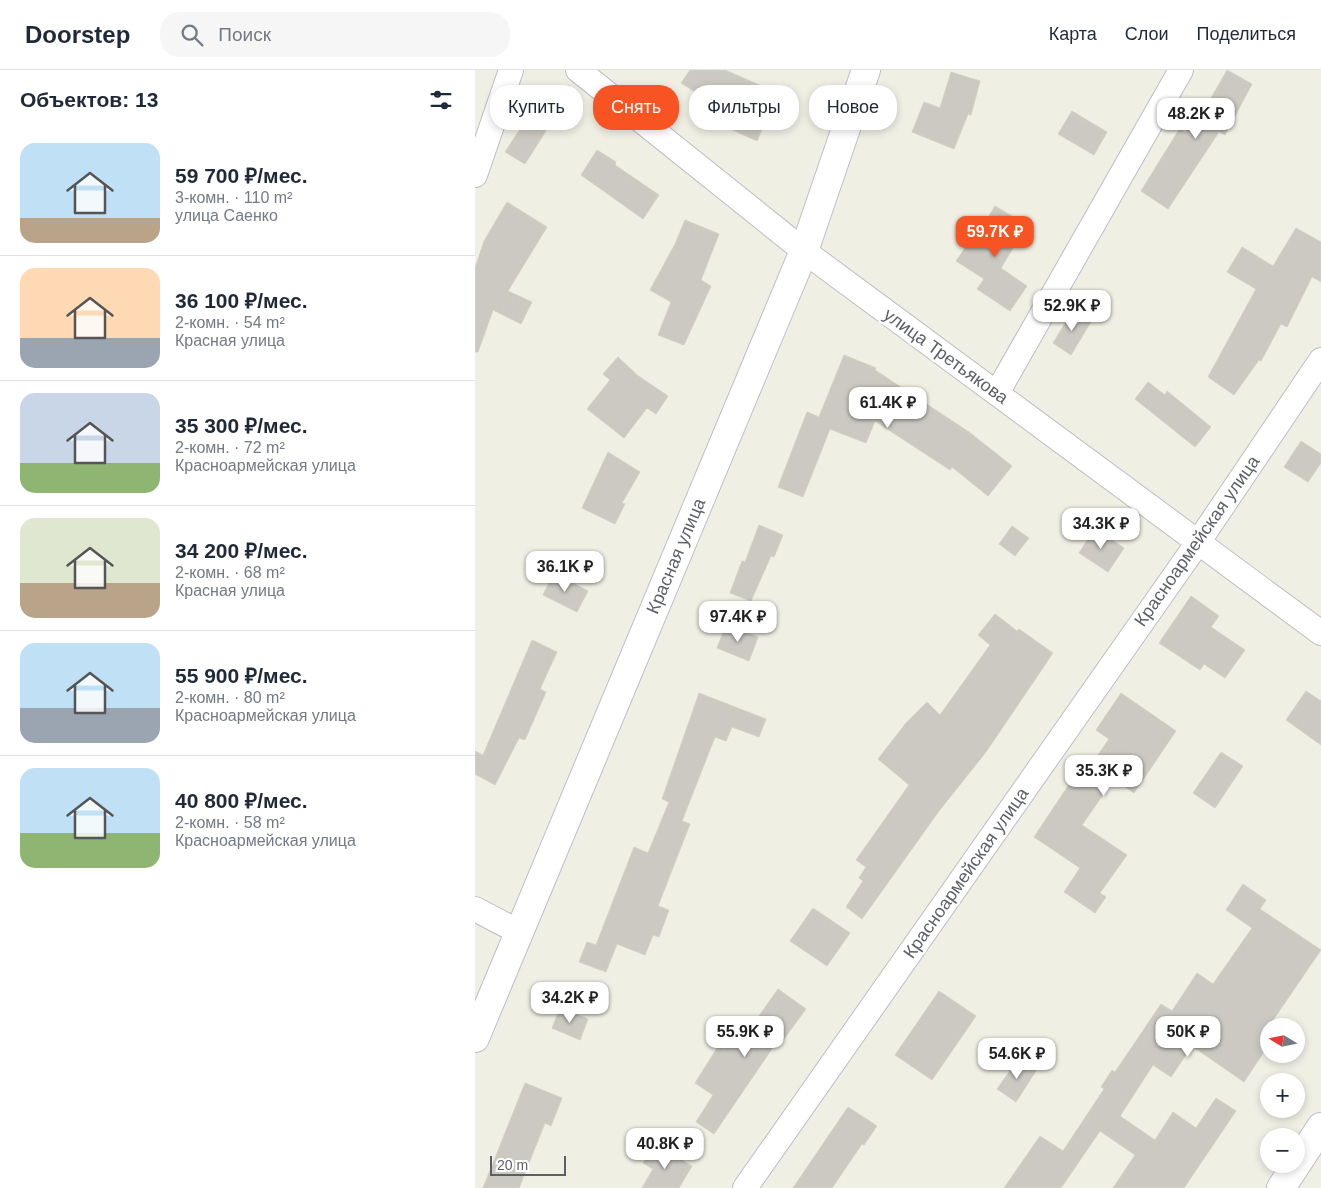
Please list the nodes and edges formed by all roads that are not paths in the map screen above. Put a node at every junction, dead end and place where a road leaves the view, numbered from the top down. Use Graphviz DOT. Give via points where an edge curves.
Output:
graph roads {
  1 [pos="511,70"];
  2 [pos="578,70"];
  3 [pos="866,70"];
  4 [pos="1181,70"];
  5 [pos="475,175"];
  6 [pos="804,251"];
  7 [pos="1321,360"];
  8 [pos="997,393"];
  9 [pos="1198,542"];
  10 [pos="1321,633"];
  11 [pos="475,909"];
  12 [pos="519,932"];
  13 [pos="475,1038"];
  14 [pos="1321,1127"];
  15 [pos="745,1188"];
  16 [pos="1281,1188"];
  1 -- 5 [label="street"];
  2 -- 6 [label="street, улица Третьякова"];
  3 -- 6 [label="main road, Красная улица"];
  4 -- 8 [label="street"];
  6 -- 8 [label="street, улица Третьякова"];
  6 -- 12 [label="main road, Красная улица"];
  7 -- 9 [label="street, Красноармейская улица"];
  8 -- 9 [label="street, улица Третьякова"];
  9 -- 10 [label="street, улица Третьякова"];
  9 -- 15 [label="street, Красноармейская улица"];
  11 -- 12 [label="street"];
  12 -- 13 [label="main road, Красная улица"];
  14 -- 16 [label="main road"];
}
